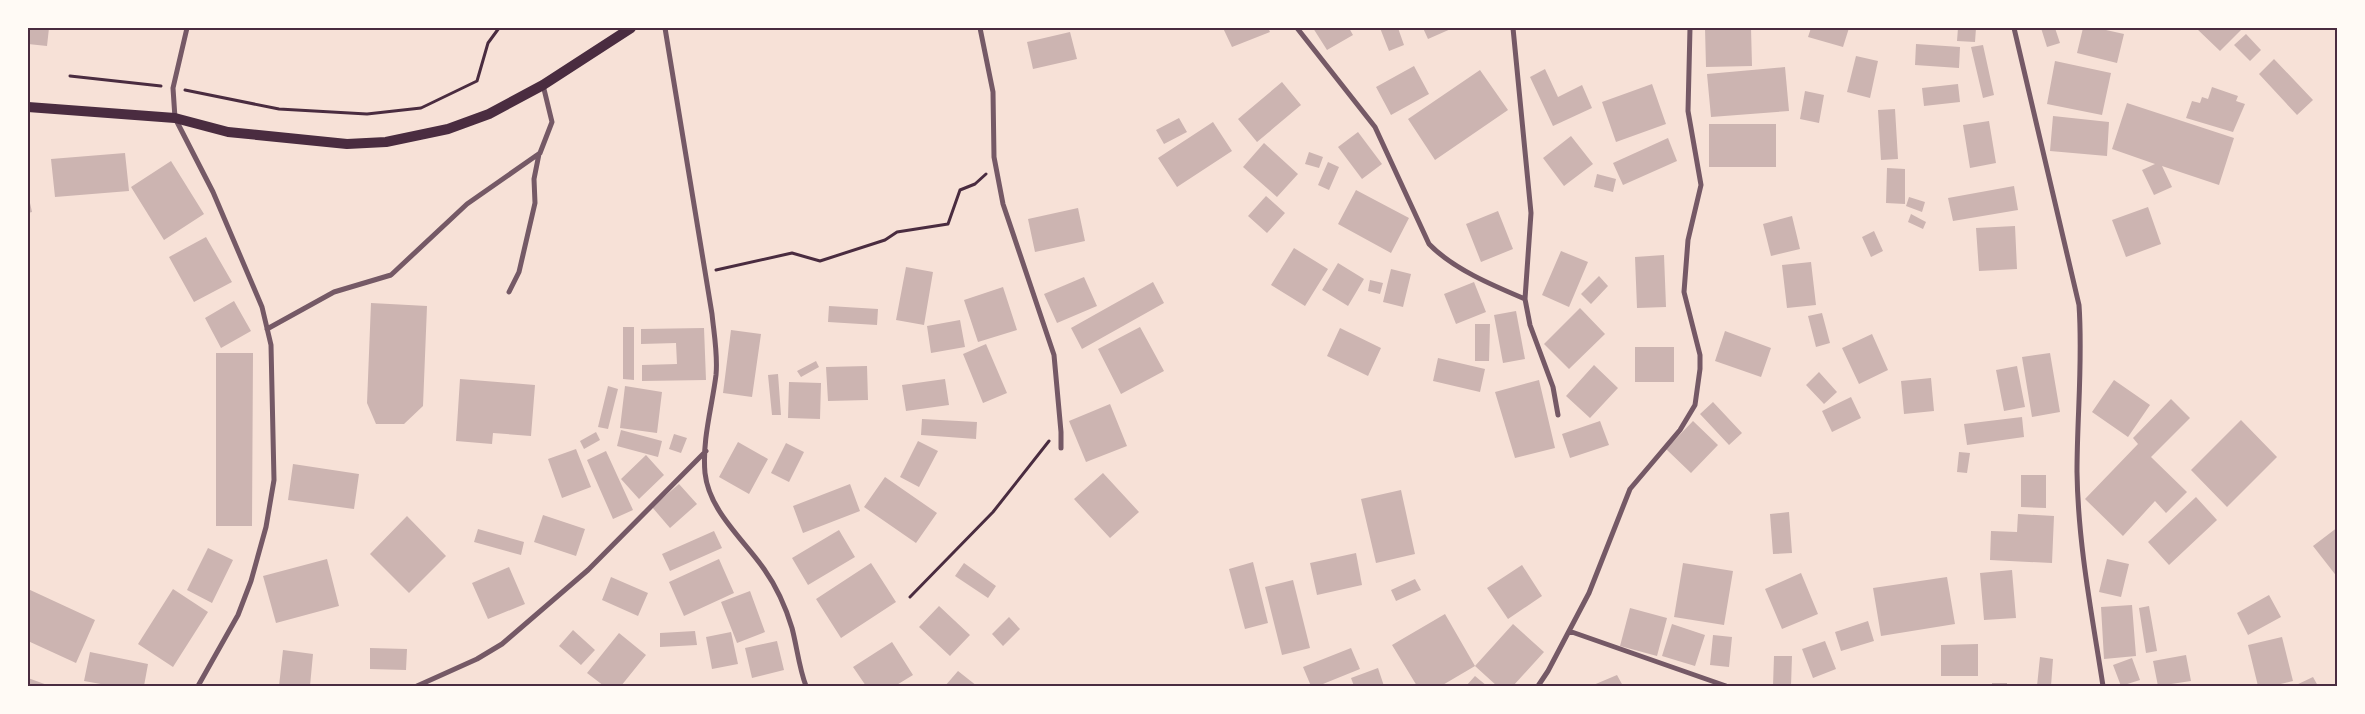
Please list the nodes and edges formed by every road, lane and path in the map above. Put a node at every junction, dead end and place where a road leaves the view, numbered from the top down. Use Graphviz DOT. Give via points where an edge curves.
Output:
graph roads {
  1 [pos="187,28"];
  2 [pos="499,28"];
  3 [pos="631,28"];
  4 [pos="666,28"];
  5 [pos="980,28"];
  6 [pos="1297,28"];
  7 [pos="1513,28"];
  8 [pos="1690,28"];
  9 [pos="2014,28"];
  10 [pos="70,76"];
  11 [pos="543,85"];
  12 [pos="173,88"];
  13 [pos="28,107"];
  14 [pos="175,118"];
  15 [pos="540,153"];
  16 [pos="995,164"];
  17 [pos="704,273"];
  18 [pos="509,292"];
  19 [pos="1525,299"];
  20 [pos="267,329"];
  21 [pos="1558,415"];
  22 [pos="1060,424"];
  23 [pos="1061,448"];
  24 [pos="706,451"];
  25 [pos="910,597"];
  26 [pos="1568,631"];
  27 [pos="198,686"];
  28 [pos="416,686"];
  29 [pos="806,686"];
  30 [pos="1538,686"];
  31 [pos="1726,686"];
  32 [pos="2103,686"];
  1 -- 12 [label="street"];
  2 -- 12 [label="path" via="488,44 477,81 421,108 368,114 279,109"];
  3 -- 11 [label="main road"];
  4 -- 17 [label="street"];
  5 -- 16 [label="street" via="993,92"];
  6 -- 19 [label="street" via="1375,127 1429,244 1436,252 1491,284"];
  7 -- 19 [label="street" via="1531,213"];
  8 -- 26 [label="street" via="1688,110 1701,185 1688,240 1684,292 1700,355 1695,406 1680,430 1630,489 1595,578"];
  9 -- 32 [label="street" via="2079,305 2082,347 2077,472 2081,549"];
  10 -- 12 [label="path"];
  11 -- 14 [label="main road" via="481,117 448,129 386,142 348,144 228,132"];
  11 -- 15 [label="street" via="552,122"];
  12 -- 14 [label="street"];
  13 -- 14 [label="main road"];
  14 -- 20 [label="street" via="214,192 262,307"];
  15 -- 18 [label="street" via="534,179 533,212 519,272"];
  15 -- 20 [label="street" via="467,204 391,275 334,292"];
  16 -- 17 [label="path" via="975,184 960,190 948,224 897,232 885,240 820,261 792,253"];
  16 -- 22 [label="street" via="1002,204 1054,355"];
  17 -- 24 [label="street" via="712,314 716,372"];
  19 -- 21 [label="street" via="1530,325 1553,387"];
  20 -- 27 [label="street" via="271,344 274,480 266,527 238,615"];
  22 -- 23 [label="street"];
  22 -- 25 [label="path" via="992,512"];
  24 -- 28 [label="street" via="588,570 502,644 477,660"];
  24 -- 29 [label="street" via="705,473 709,489 723,515 765,570 783,604"];
  26 -- 30 [label="street"];
  26 -- 31 [label="street"];
}
